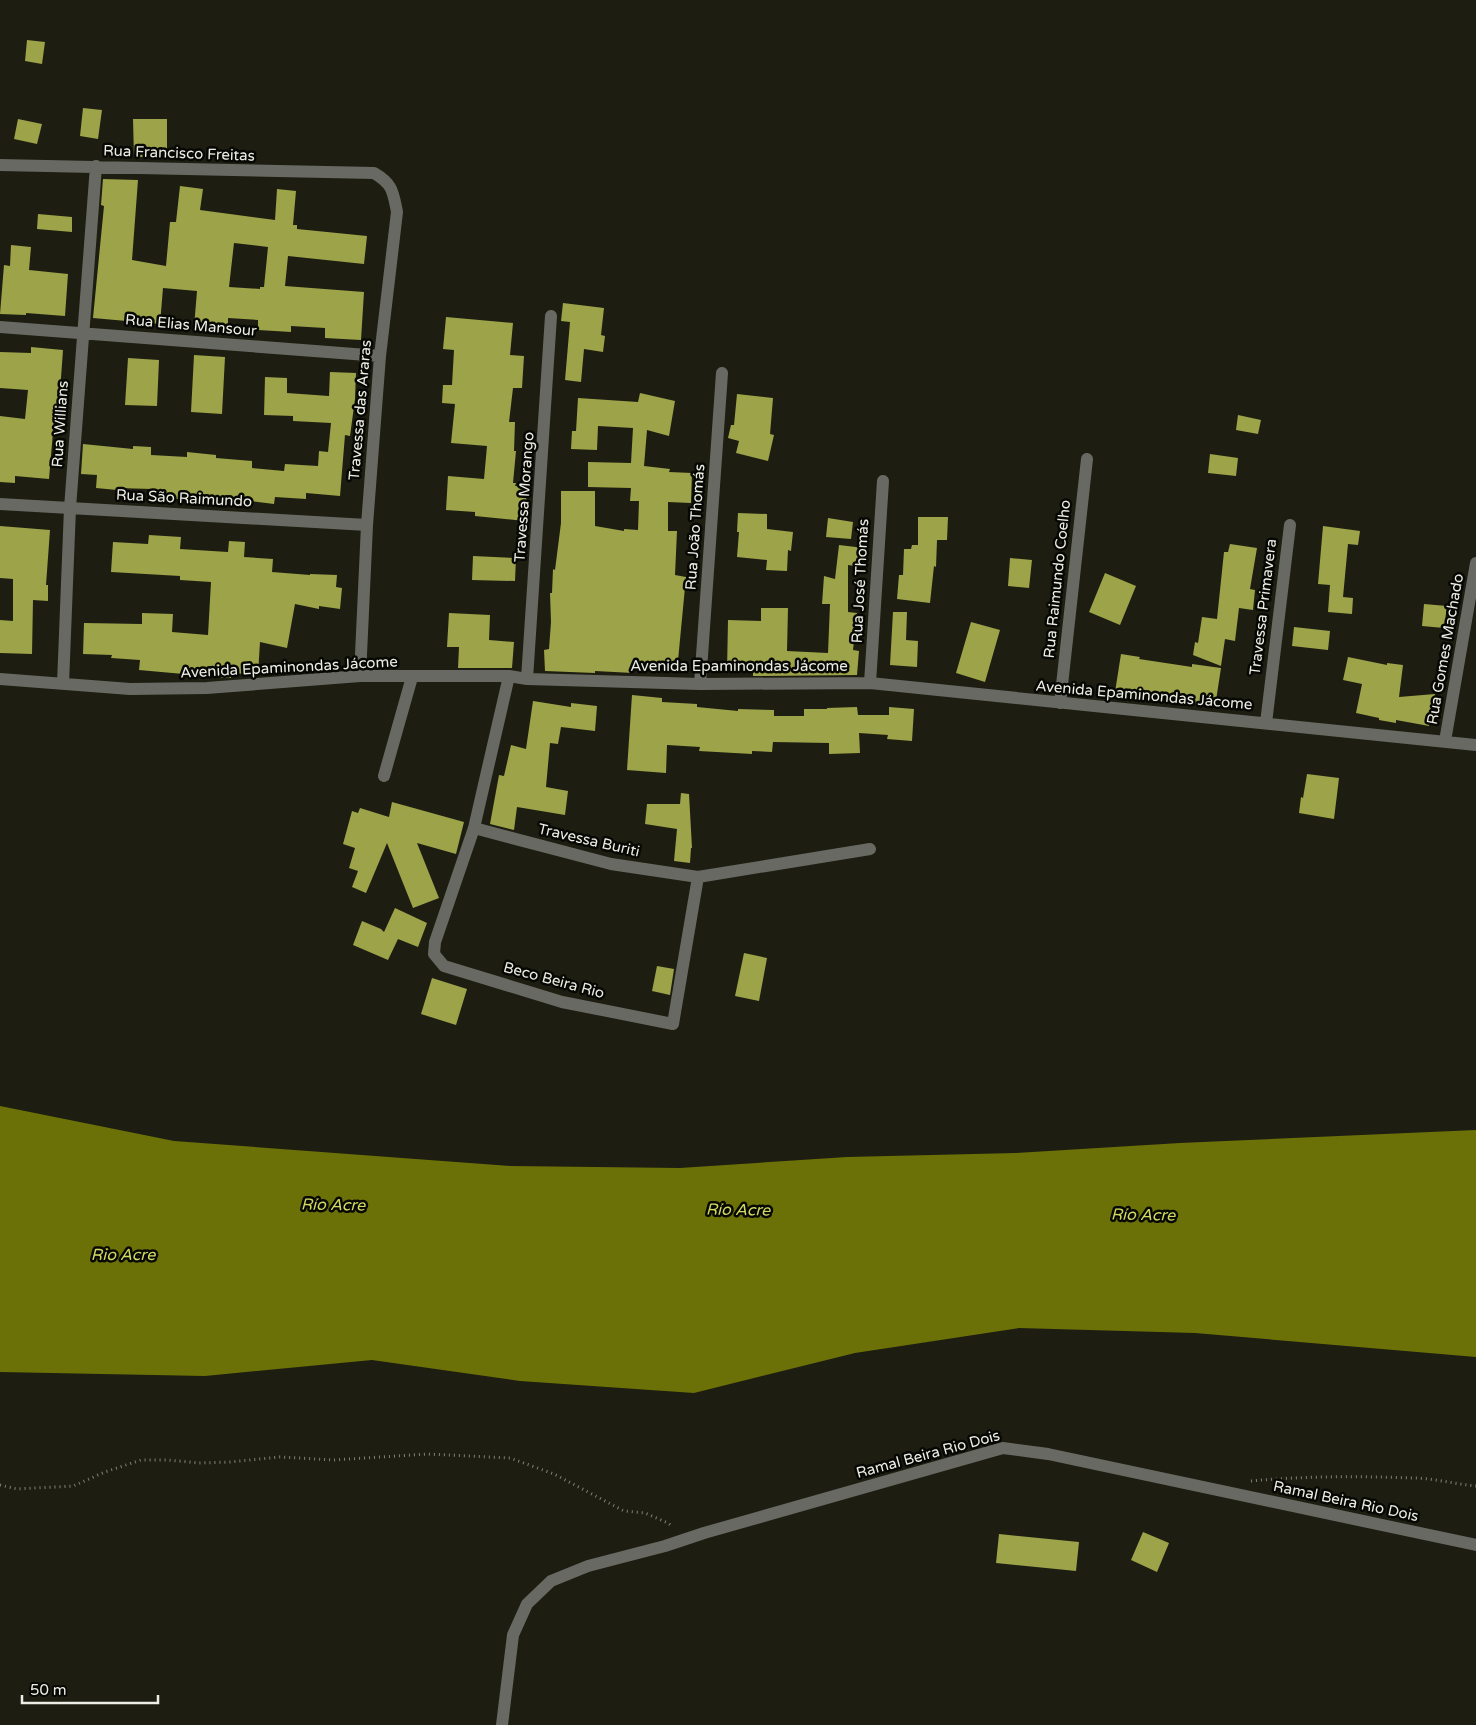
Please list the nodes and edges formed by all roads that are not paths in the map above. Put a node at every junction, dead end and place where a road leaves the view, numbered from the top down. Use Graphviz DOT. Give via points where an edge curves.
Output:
graph roads {
  1 [pos="0,165"];
  2 [pos="96,166"];
  3 [pos="357,174"];
  4 [pos="551,316"];
  5 [pos="0,327"];
  6 [pos="83,332"];
  7 [pos="380,356"];
  8 [pos="722,373"];
  9 [pos="1087,458"];
  10 [pos="883,481"];
  11 [pos="0,504"];
  12 [pos="70,508"];
  13 [pos="367,525"];
  14 [pos="1290,525"];
  15 [pos="1476,563"];
  16 [pos="360,676"];
  17 [pos="509,676"];
  18 [pos="412,677"];
  19 [pos="0,679"];
  20 [pos="527,679"];
  21 [pos="63,684"];
  22 [pos="700,684"];
  23 [pos="870,684"];
  24 [pos="1060,703"];
  25 [pos="1266,723"];
  26 [pos="1445,741"];
  27 [pos="1476,745"];
  28 [pos="384,776"];
  29 [pos="474,828"];
  30 [pos="870,849"];
  31 [pos="698,877"];
  32 [pos="1476,1545"];
  33 [pos="502,1725"];
  1 -- 2 [label="street, Rua Francisco Freitas"];
  2 -- 3 [label="street, Rua Francisco Freitas"];
  2 -- 6 [label="street, Rua Willians"];
  3 -- 7 [label="street, Travessa das Araras" via="374,174 384,179 393,190 396,212"];
  4 -- 20 [label="street, Travessa Morango"];
  5 -- 6 [label="street, Rua Elias Mansour"];
  6 -- 7 [label="street, Rua Elias Mansour"];
  6 -- 12 [label="street, Rua Willians"];
  7 -- 13 [label="street, Travessa das Araras"];
  8 -- 22 [label="street, Rua João Thomás"];
  9 -- 24 [label="street, Rua Raimundo Coelho"];
  10 -- 23 [label="street, Rua José Thomás"];
  11 -- 12 [label="street, Rua São Raimundo"];
  12 -- 13 [label="street, Rua São Raimundo"];
  12 -- 21 [label="street, Rua Willians"];
  13 -- 16 [label="street, Travessa das Araras"];
  14 -- 25 [label="street, Travessa Primavera"];
  15 -- 26 [label="street, Rua Gomes Machado"];
  16 -- 18 [label="street, Avenida Epaminondas Jácome"];
  16 -- 21 [label="street, Avenida Epaminondas Jácome" via="206,688 130,690"];
  17 -- 18 [label="street, Avenida Epaminondas Jácome"];
  17 -- 20 [label="street, Avenida Epaminondas Jácome"];
  17 -- 29 [label="street"];
  18 -- 28 [label="street"];
  19 -- 21 [label="street, Avenida Epaminondas Jácome"];
  20 -- 22 [label="street, Avenida Epaminondas Jácome"];
  22 -- 23 [label="street, Avenida Epaminondas Jácome"];
  23 -- 24 [label="street, Avenida Epaminondas Jácome"];
  24 -- 25 [label="street, Avenida Epaminondas Jácome"];
  25 -- 26 [label="street, Avenida Epaminondas Jácome"];
  26 -- 27 [label="street, Avenida Epaminondas Jácome"];
  29 -- 31 [label="street, Travessa Buriti" via="611,864"];
  29 -- 31 [label="street, Beco Beira Rio" via="435,942 434,954 444,966 562,1002 673,1024"];
  30 -- 31 [label="street, Travessa Buriti"];
  32 -- 33 [label="street, Ramal Beira Rio Dois" via="1058,1456 1004,1448 588,1566 551,1581 527,1604 512,1635"];
}
